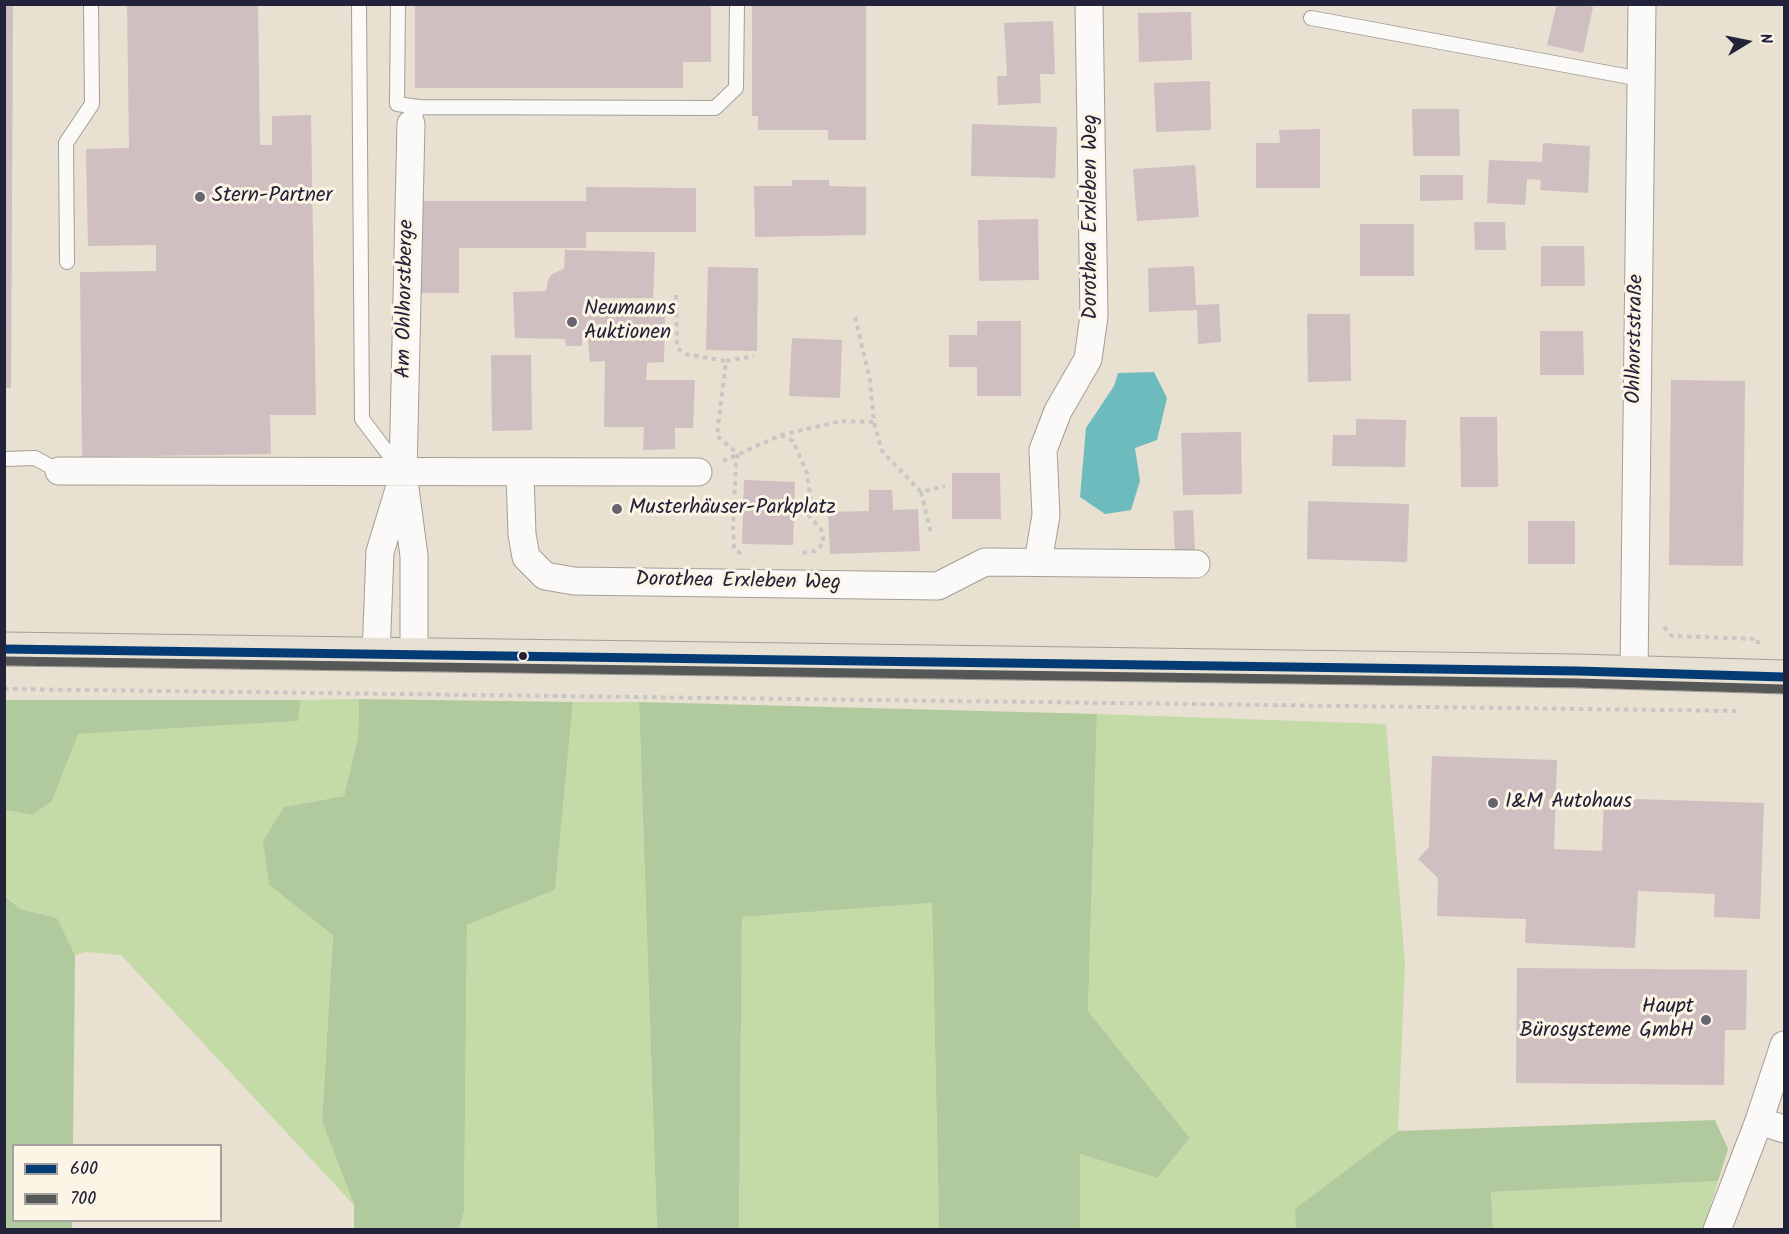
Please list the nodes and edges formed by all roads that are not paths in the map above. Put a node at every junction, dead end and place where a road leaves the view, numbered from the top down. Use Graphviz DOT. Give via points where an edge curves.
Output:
graph roads {
  1 [pos="91,4"];
  2 [pos="359,4"];
  3 [pos="398,4"];
  4 [pos="737,4"];
  5 [pos="1089,4"];
  6 [pos="1642,4"];
  7 [pos="1311,18"];
  8 [pos="1641,79"];
  9 [pos="415,116"];
  10 [pos="67,262"];
  11 [pos="4,459"];
  12 [pos="59,471"];
  13 [pos="698,472"];
  14 [pos="403,473"];
  15 [pos="520,473"];
  16 [pos="1038,562"];
  17 [pos="1196,564"];
  18 [pos="4,649"];
  19 [pos="376,655"];
  20 [pos="414,656"];
  21 [pos="1634,673"];
  22 [pos="1785,677"];
  23 [pos="1785,1045"];
  24 [pos="1759,1121"];
  25 [pos="1785,1129"];
  26 [pos="1717,1230"];
  1 -- 10 [label="lane" via="92,104 66,143"];
  2 -- 14 [label="lane" via="362,419"];
  3 -- 9 [label="lane" via="397,104"];
  4 -- 9 [label="lane" via="736,88 715,108"];
  5 -- 16 [label="street, Dorothea Erxleben Weg" via="1095,316 1088,359 1058,411 1043,450 1046,515"];
  6 -- 8 [label="street, Ohlhorststraße"];
  7 -- 8 [label="lane"];
  8 -- 21 [label="street, Ohlhorststraße"];
  9 -- 14 [label="street, Am Ohlhorstberge"];
  11 -- 12 [label="lane" via="35,458"];
  12 -- 14 [label="street"];
  13 -- 15 [label="street"];
  14 -- 15 [label="street"];
  14 -- 19 [label="street, Am Ohlhorstberge" via="380,552"];
  14 -- 20 [label="street, Am Ohlhorstberge" via="414,556"];
  15 -- 16 [label="street, Dorothea Erxleben Weg" via="526,557 545,576 574,580 939,586 985,562"];
  16 -- 17 [label="street, Dorothea Erxleben Weg"];
  18 -- 19 [label="main road"];
  19 -- 20 [label="main road"];
  20 -- 21 [label="main road"];
  21 -- 22 [label="main road"];
  23 -- 24 [label="street"];
  24 -- 25 [label="street"];
  24 -- 26 [label="street"];
}
